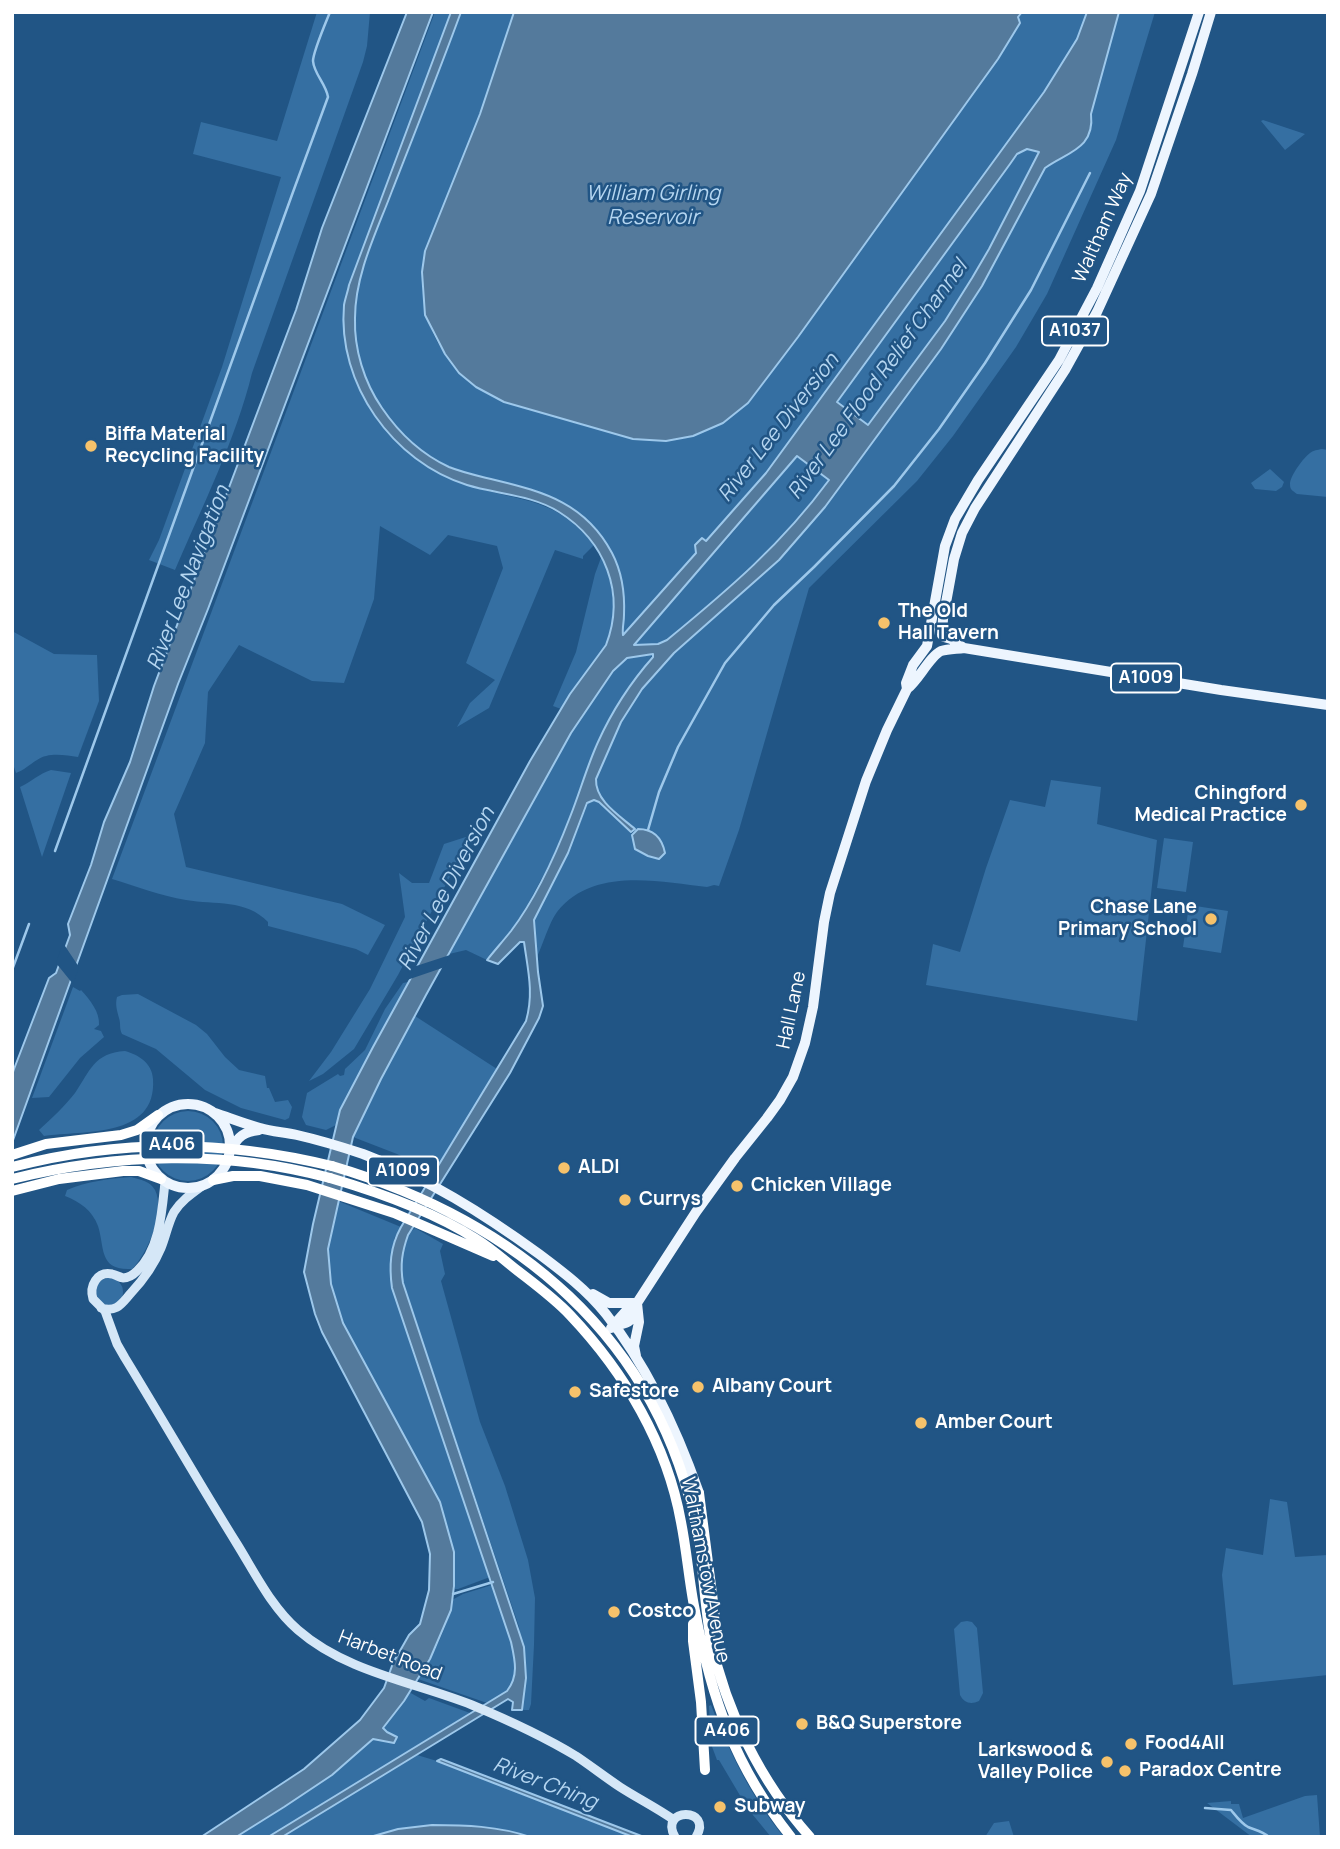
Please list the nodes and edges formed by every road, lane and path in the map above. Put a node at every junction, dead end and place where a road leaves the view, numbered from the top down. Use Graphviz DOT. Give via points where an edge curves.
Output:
graph roads {
  1 [pos="1199,12"];
  2 [pos="1211,12"];
  3 [pos="1200,27"];
  4 [pos="1181,71"];
  5 [pos="1192,74"];
  6 [pos="1170,103"];
  7 [pos="1181,106"];
  8 [pos="1156,145"];
  9 [pos="1167,148"];
  10 [pos="1112,267"];
  11 [pos="1054,378"];
  12 [pos="1000,448"];
  13 [pos="1010,454"];
  14 [pos="943,636"];
  15 [pos="928,640"];
  16 [pos="964,648"];
  17 [pos="940,652"];
  18 [pos="907,689"];
  19 [pos="1328,705"];
  20 [pos="215,1113"];
  21 [pos="158,1115"];
  22 [pos="263,1129"];
  23 [pos="230,1152"];
  24 [pos="16,1154"];
  25 [pos="12,1167"];
  26 [pos="12,1179"];
  27 [pos="213,1180"];
  28 [pos="163,1181"];
  29 [pos="202,1186"];
  30 [pos="12,1191"];
  31 [pos="475,1237"];
  32 [pos="548,1261"];
  33 [pos="119,1276"];
  34 [pos="578,1284"];
  35 [pos="121,1305"];
  36 [pos="637,1307"];
  37 [pos="101,1308"];
  38 [pos="613,1327"];
  39 [pos="111,1328"];
  40 [pos="635,1356"];
  41 [pos="642,1369"];
  42 [pos="699,1493"];
  43 [pos="695,1611"];
  44 [pos="723,1679"];
  45 [pos="705,1769"];
  46 [pos="674,1820"];
  47 [pos="676,1837"];
  48 [pos="696,1837"];
  49 [pos="791,1837"];
  50 [pos="810,1837"];
  1 -- 3 [label="main road, Waltham Way / A1037"];
  2 -- 3 [label="main road, Waltham Way / A1037"];
  3 -- 4 [label="main road, Waltham Way / A1037"];
  3 -- 5 [label="main road, Waltham Way / A1037"];
  4 -- 5 [label="main road"];
  4 -- 6 [label="main road, Waltham Way / A1037"];
  5 -- 7 [label="main road, Waltham Way / A1037"];
  6 -- 7 [label="main road"];
  6 -- 8 [label="main road, Waltham Way / A1037"];
  7 -- 9 [label="main road, Waltham Way / A1037"];
  8 -- 9 [label="main road"];
  8 -- 10 [label="main road, Waltham Way / A1037"];
  9 -- 10 [label="main road, Waltham Way / A1037" via="1151,194"];
  10 -- 11 [label="main road, Waltham Way / A1037" via="1065,349"];
  11 -- 12 [label="main road, Waltham Way / A1037"];
  11 -- 13 [label="main road, Waltham Way / A1037"];
  12 -- 13 [label="main road"];
  12 -- 15 [label="main road, Waltham Way / A1037" via="949,534"];
  13 -- 14 [label="main road, Waltham Way / A1037" via="962,533"];
  14 -- 15 [label="main road" via="936,632"];
  14 -- 16 [label="main road, A1009"];
  14 -- 17 [label="main road" via="946,645"];
  15 -- 17 [label="main road" via="930,651"];
  15 -- 18 [label="main road, Hall Lane" via="913,666"];
  16 -- 17 [label="main road, A1009"];
  16 -- 19 [label="main road, A1009"];
  17 -- 18 [label="main road, Hall Lane"];
  18 -- 36 [label="main road, Hall Lane" via="866,781 830,893 813,1007 793,1077 696,1212"];
  20 -- 21 [label="main road" via="192,1103 177,1104"];
  20 -- 22 [label="main road, A1009"];
  20 -- 23 [label="main road" via="227,1129"];
  21 -- 24 [label="highway" via="121,1135 46,1144"];
  21 -- 28 [label="main road" via="145,1142 150,1166"];
  22 -- 23 [label="main road" via="240,1135"];
  22 -- 32 [label="main road, A1009" via="322,1141 416,1176 480,1213"];
  23 -- 27 [label="main road" via="225,1167"];
  25 -- 31 [label="highway, A406, bridge" via="141,1146 261,1151 353,1172 425,1200"];
  26 -- 31 [label="highway, A406, bridge" via="108,1161 217,1159 349,1184"];
  27 -- 29 [label="main road"];
  27 -- 31 [label="highway, A406" via="242,1175 289,1181"];
  28 -- 29 [label="main road" via="190,1189"];
  28 -- 30 [label="highway" via="139,1171 123,1171"];
  28 -- 33 [label="street" via="156,1239 135,1273"];
  29 -- 35 [label="street" via="179,1204 151,1269"];
  31 -- 43 [label="highway, Walthamstow Avenue / A406" via="569,1314 620,1376 641,1411 676,1502"];
  31 -- 44 [label="highway, Walthamstow Avenue / A406" via="513,1249 575,1302 631,1368 653,1404 684,1478 697,1533 711,1639"];
  32 -- 34 [label="main road, A1009"];
  32 -- 38 [label="main road, A1009"];
  33 -- 35 [label="street" via="127,1286"];
  33 -- 37 [label="street" via="108,1273 94,1282 93,1299"];
  34 -- 36 [label="main road, A1009" via="609,1303"];
  34 -- 38 [label="main road"];
  35 -- 37 [label="street"];
  35 -- 39 [label="street" via="115,1310"];
  36 -- 38 [label="main road, Hall Lane" via="634,1318"];
  36 -- 40 [label="main road"];
  37 -- 39 [label="street, Harbet Road"];
  38 -- 40 [label="main road"];
  38 -- 41 [label="main road"];
  39 -- 46 [label="street, Harbet Road" via="215,1510 296,1629 319,1646 377,1672 526,1728"];
  40 -- 41 [label="main road"];
  41 -- 42 [label="main road" via="681,1445"];
  42 -- 44 [label="highway, A406"];
  43 -- 45 [label="highway" via="692,1631"];
  43 -- 49 [label="highway, Walthamstow Avenue / A406" via="727,1732 754,1786"];
  44 -- 50 [label="highway, Walthamstow Avenue / A406" via="760,1768"];
  46 -- 47 [label="street"];
  46 -- 48 [label="street, Harbet Road" via="681,1814 694,1816 700,1827"];
}
